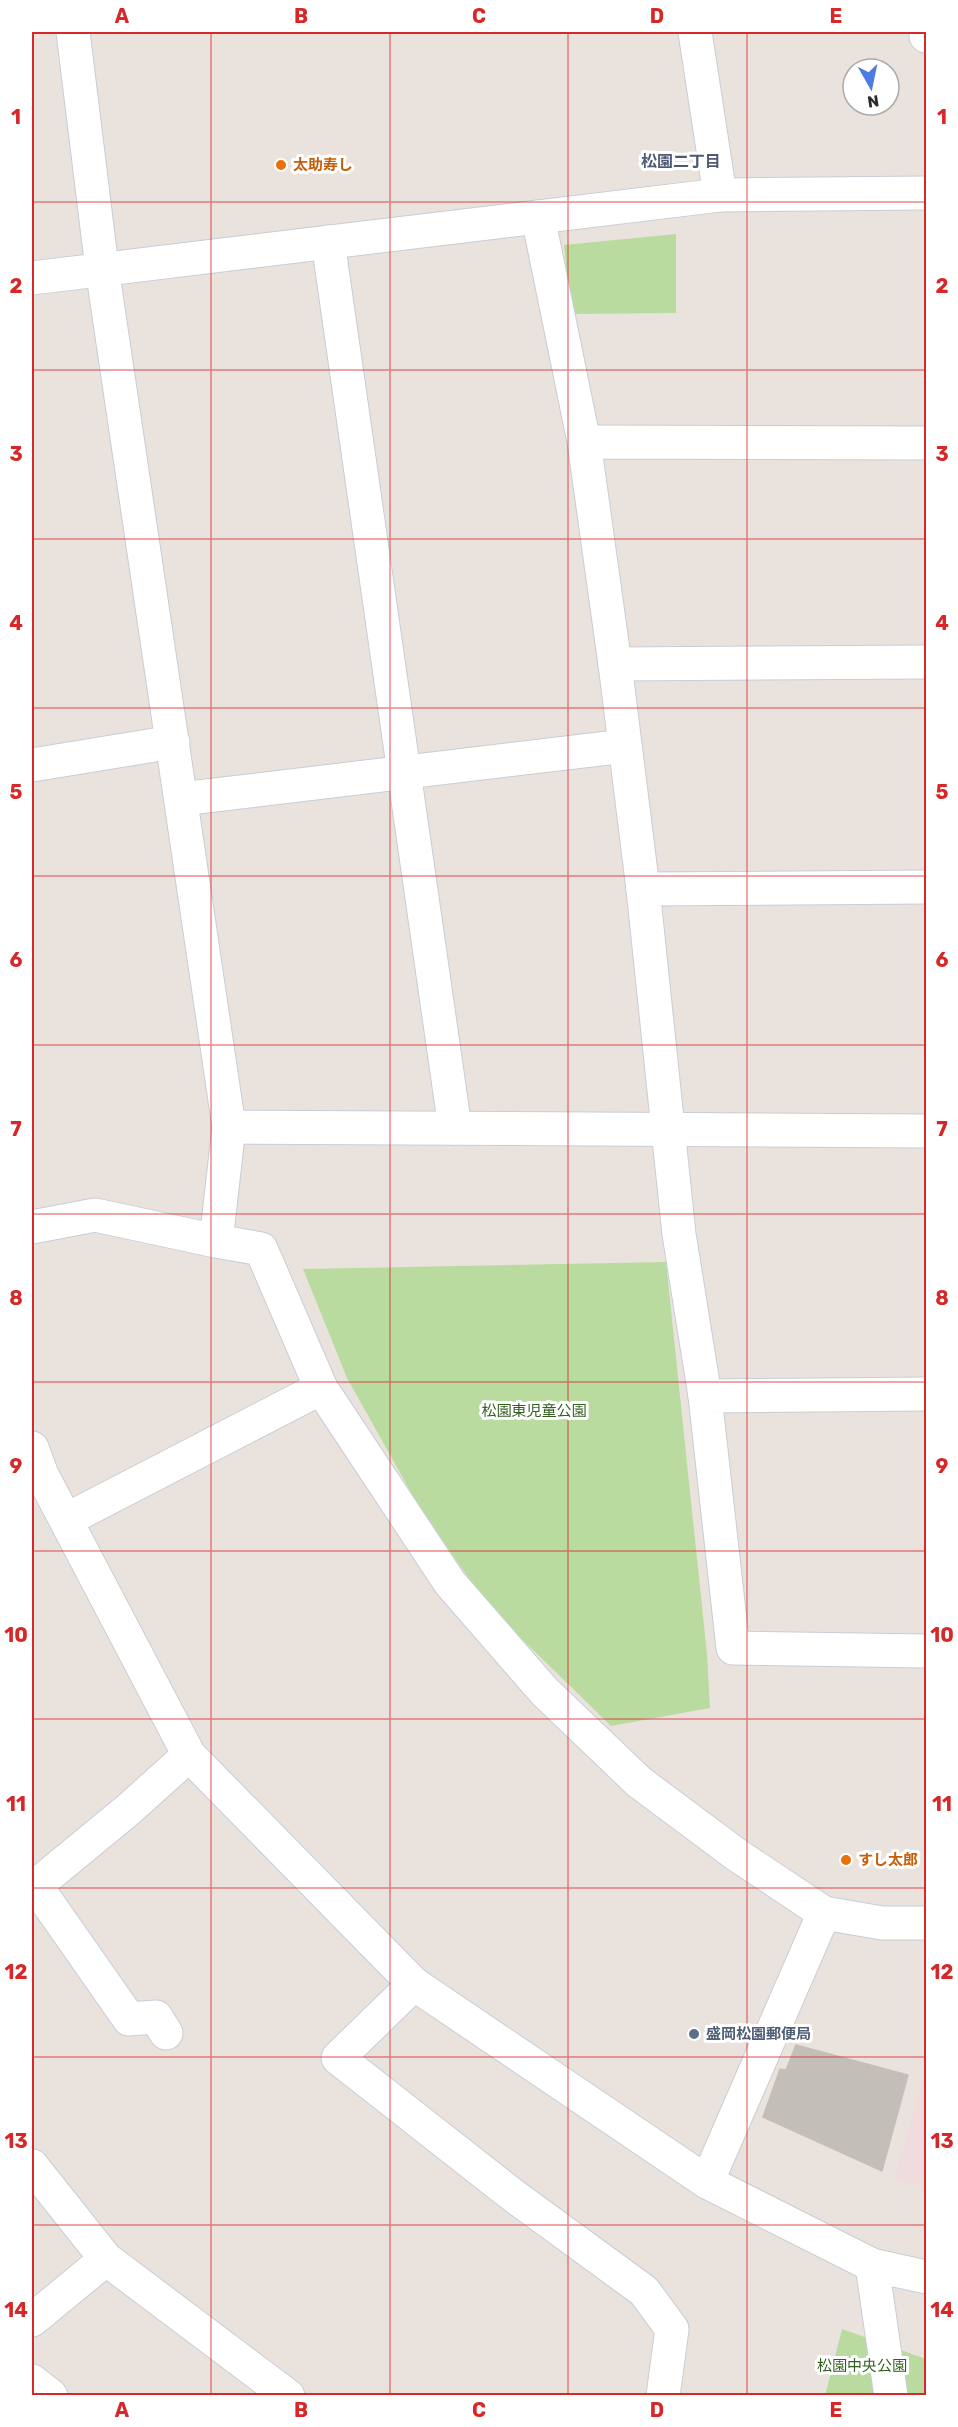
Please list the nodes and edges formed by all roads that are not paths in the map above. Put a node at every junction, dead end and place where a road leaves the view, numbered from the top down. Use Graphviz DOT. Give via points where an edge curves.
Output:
graph roads {
  1 [pos="73,32"];
  2 [pos="695,32"];
  3 [pos="926,32"];
  4 [pos="927,36"];
  5 [pos="927,192"];
  6 [pos="720,195"];
  7 [pos="538,216"];
  8 [pos="328,242"];
  9 [pos="102,268"];
  10 [pos="32,278"];
  11 [pos="584,442"];
  12 [pos="927,443"];
  13 [pos="927,662"];
  14 [pos="615,664"];
  15 [pos="172,742"];
  16 [pos="626,746"];
  17 [pos="32,765"];
  18 [pos="404,772"];
  19 [pos="181,799"];
  20 [pos="927,887"];
  21 [pos="643,889"];
  22 [pos="229,1127"];
  23 [pos="455,1128"];
  24 [pos="667,1130"];
  25 [pos="927,1131"];
  26 [pos="32,1227"];
  27 [pos="216,1241"];
  28 [pos="321,1388"];
  29 [pos="927,1394"];
  30 [pos="705,1396"];
  31 [pos="32,1448"];
  32 [pos="66,1520"];
  33 [pos="927,1651"];
  34 [pos="189,1755"];
  35 [pos="34,1888"];
  36 [pos="824,1913"];
  37 [pos="927,1923"];
  38 [pos="414,1984"];
  39 [pos="166,2033"];
  40 [pos="32,2166"];
  41 [pos="707,2182"];
  42 [pos="106,2259"];
  43 [pos="872,2265"];
  44 [pos="927,2277"];
  45 [pos="32,2320"];
  46 [pos="32,2381"];
  47 [pos="51,2396"];
  48 [pos="288,2396"];
  49 [pos="663,2396"];
  50 [pos="891,2396"];
  1 -- 9 [label="street"];
  2 -- 6 [label="street"];
  3 -- 4 [label="street"];
  5 -- 6 [label="street"];
  6 -- 7 [label="street"];
  7 -- 8 [label="street"];
  7 -- 11 [label="street"];
  8 -- 9 [label="street"];
  8 -- 18 [label="street"];
  9 -- 10 [label="street"];
  9 -- 15 [label="street"];
  11 -- 12 [label="street"];
  11 -- 14 [label="street"];
  13 -- 14 [label="street"];
  14 -- 16 [label="street"];
  15 -- 17 [label="street"];
  15 -- 19 [label="street"];
  16 -- 18 [label="street"];
  16 -- 21 [label="street"];
  18 -- 19 [label="street"];
  18 -- 23 [label="street"];
  19 -- 22 [label="street"];
  20 -- 21 [label="street"];
  21 -- 24 [label="street"];
  22 -- 23 [label="street"];
  22 -- 27 [label="street"];
  23 -- 24 [label="street"];
  24 -- 25 [label="street"];
  24 -- 30 [label="street"];
  26 -- 27 [label="street" via="95,1215"];
  27 -- 28 [label="street" via="261,1249"];
  28 -- 32 [label="street"];
  28 -- 36 [label="street" via="450,1583 544,1691 639,1782"];
  29 -- 30 [label="street"];
  30 -- 33 [label="street" via="733,1648"];
  31 -- 32 [label="street"];
  32 -- 34 [label="street"];
  34 -- 35 [label="street"];
  34 -- 38 [label="street"];
  35 -- 39 [label="street" via="129,2019 156,2018"];
  36 -- 37 [label="street" via="882,1923"];
  36 -- 41 [label="street"];
  38 -- 41 [label="street"];
  38 -- 49 [label="street" via="338,2058 510,2193 644,2291 672,2329"];
  40 -- 42 [label="street"];
  41 -- 43 [label="street"];
  42 -- 45 [label="street"];
  42 -- 48 [label="street"];
  43 -- 44 [label="street"];
  43 -- 50 [label="street"];
  46 -- 47 [label="street"];
}
